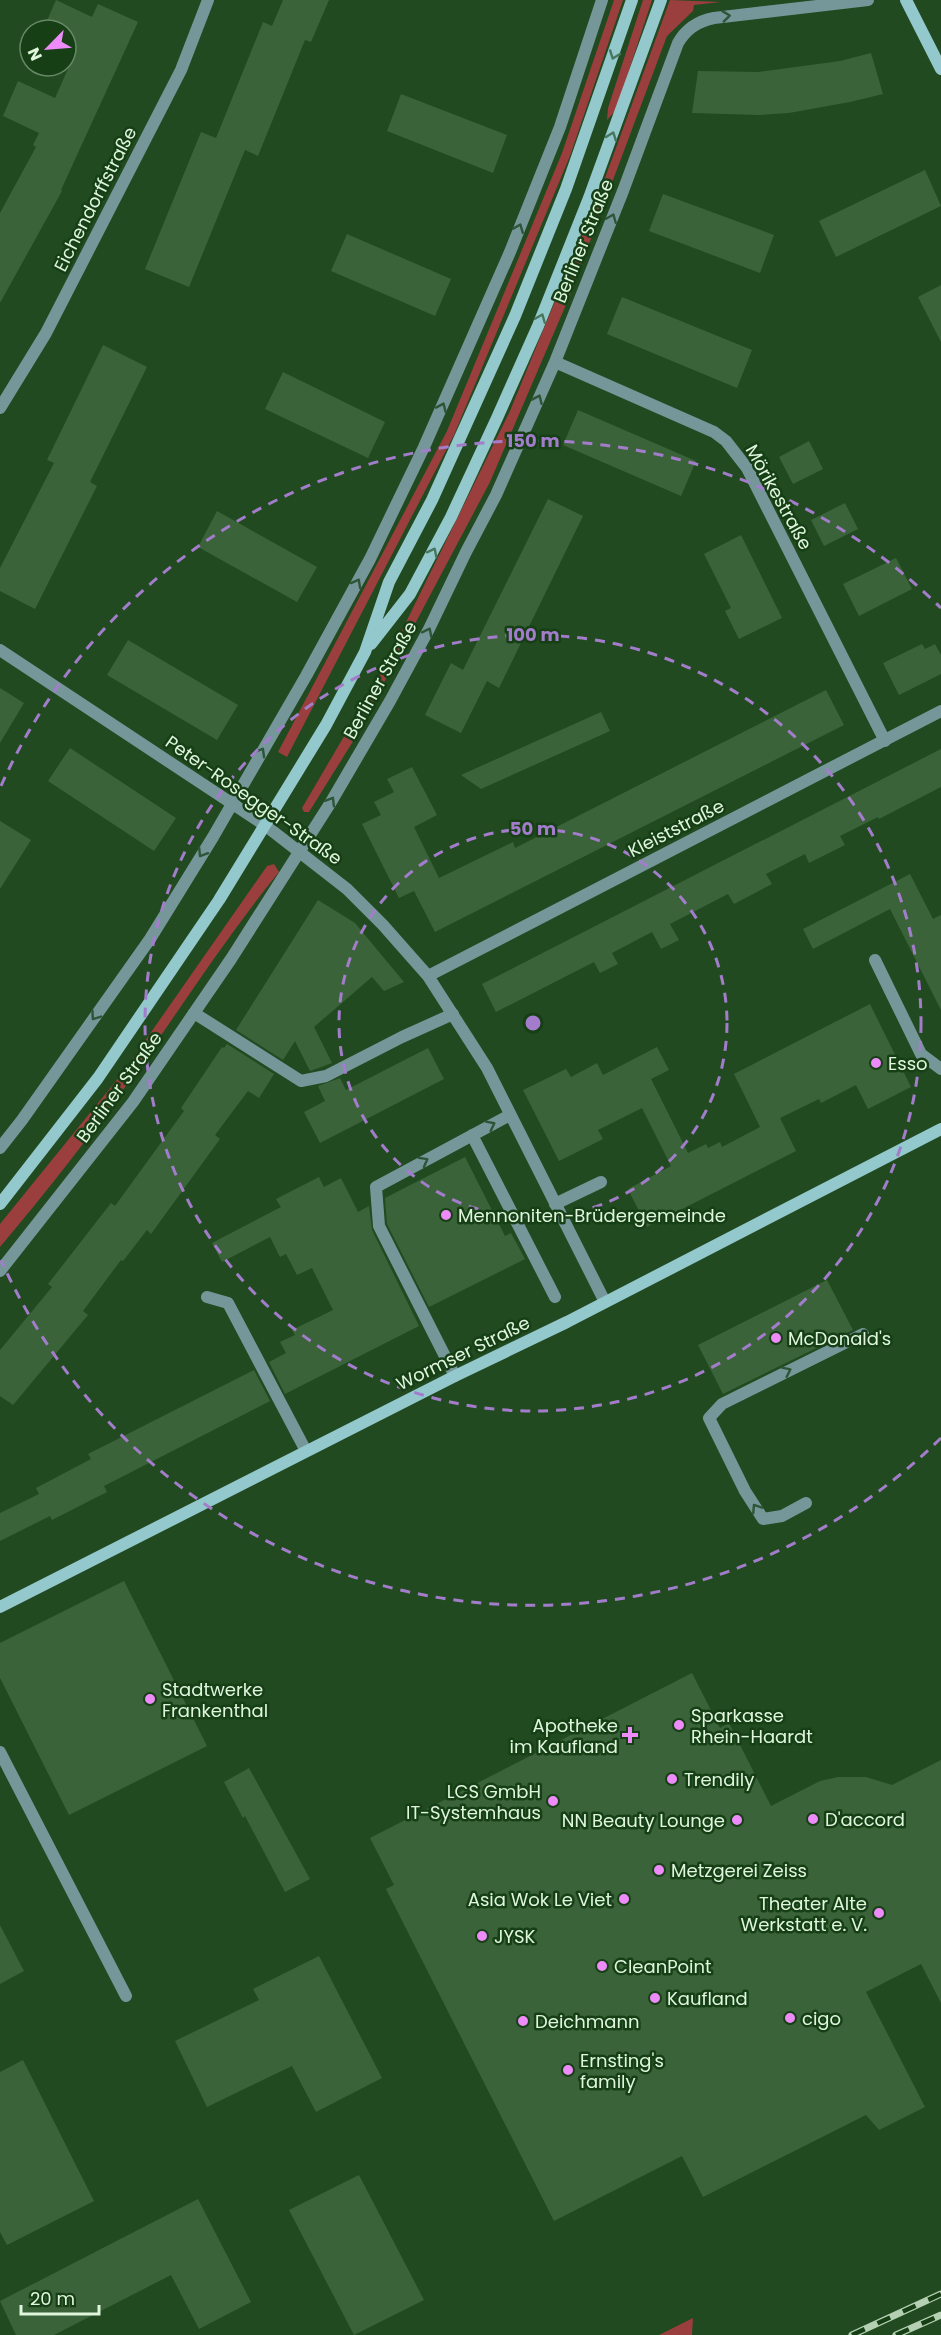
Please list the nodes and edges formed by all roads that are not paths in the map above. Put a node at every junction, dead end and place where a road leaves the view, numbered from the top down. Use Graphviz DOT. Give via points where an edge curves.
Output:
graph roads {
  1 [pos="208,0"];
  2 [pos="602,0"];
  3 [pos="632,0"];
  4 [pos="661,0"];
  5 [pos="868,0"];
  6 [pos="906,0"];
  7 [pos="941,69"];
  8 [pos="555,362"];
  9 [pos="0,408"];
  10 [pos="0,650"];
  11 [pos="365,652"];
  12 [pos="941,711"];
  13 [pos="885,741"];
  14 [pos="232,803"];
  15 [pos="266,826"];
  16 [pos="300,850"];
  17 [pos="875,960"];
  18 [pos="428,976"];
  19 [pos="194,1013"];
  20 [pos="453,1014"];
  21 [pos="941,1069"];
  22 [pos="510,1115"];
  23 [pos="941,1129"];
  24 [pos="472,1135"];
  25 [pos="0,1148"];
  26 [pos="602,1182"];
  27 [pos="0,1203"];
  28 [pos="555,1204"];
  29 [pos="0,1271"];
  30 [pos="207,1297"];
  31 [pos="555,1298"];
  32 [pos="605,1302"];
  33 [pos="862,1334"];
  34 [pos="455,1376"];
  35 [pos="306,1451"];
  36 [pos="806,1503"];
  37 [pos="0,1606"];
  38 [pos="0,1752"];
  39 [pos="126,1996"];
  1 -- 9 [label="street, Eichendorffstraße" via="181,70 46,333"];
  14 -- 2 [label="street, one-way" via="370,559 424,447 552,148"];
  3 -- 11 [label="main road, Berliner Straße, one-way" via="566,189 515,316 432,500 389,582"];
  11 -- 4 [label="main road, Berliner Straße, one-way" via="410,594 497,418 589,198"];
  8 -- 5 [label="street, Berliner Straße, one-way" via="684,33 704,20"];
  6 -- 7 [label="main road"];
  8 -- 13 [label="street, Mörikestraße" via="701,425 726,441 747,468"];
  16 -- 8 [label="street, Berliner Straße, one-way" via="429,629 496,495"];
  10 -- 14 [label="street, Peter-Rosegger-Straße"];
  11 -- 15 [label="main road, Berliner Straße"];
  12 -- 13 [label="street, Kleiststraße"];
  13 -- 18 [label="street, Kleiststraße"];
  14 -- 15 [label="street, Peter-Rosegger-Straße"];
  14 -- 25 [label="street, one-way" via="150,939"];
  15 -- 16 [label="street, Peter-Rosegger-Straße"];
  15 -- 27 [label="main road, Berliner Straße" via="98,1078"];
  16 -- 18 [label="street, Peter-Rosegger-Straße" via="355,896"];
  16 -- 19 [label="street, Berliner Straße"];
  17 -- 21 [label="street" via="921,1054"];
  18 -- 20 [label="street, Peter-Rosegger-Straße"];
  19 -- 20 [label="street" via="301,1081 326,1076"];
  19 -- 29 [label="street, Berliner Straße" via="134,1102"];
  20 -- 22 [label="street, Peter-Rosegger-Straße" via="487,1068"];
  24 -- 22 [label="street, one-way"];
  22 -- 28 [label="street, Peter-Rosegger-Straße"];
  23 -- 32 [label="main road, Wormser Straße"];
  24 -- 31 [label="street"];
  34 -- 24 [label="street, one-way" via="379,1226 376,1187"];
  26 -- 28 [label="street"];
  28 -- 32 [label="street, Peter-Rosegger-Straße"];
  30 -- 35 [label="street" via="228,1303"];
  32 -- 34 [label="main road, Wormser Straße"];
  36 -- 33 [label="street, one-way" via="782,1516 763,1519 708,1418 722,1404"];
  34 -- 35 [label="main road, Wormser Straße"];
  35 -- 37 [label="main road, Wormser Straße"];
  38 -- 39 [label="street"];
}
